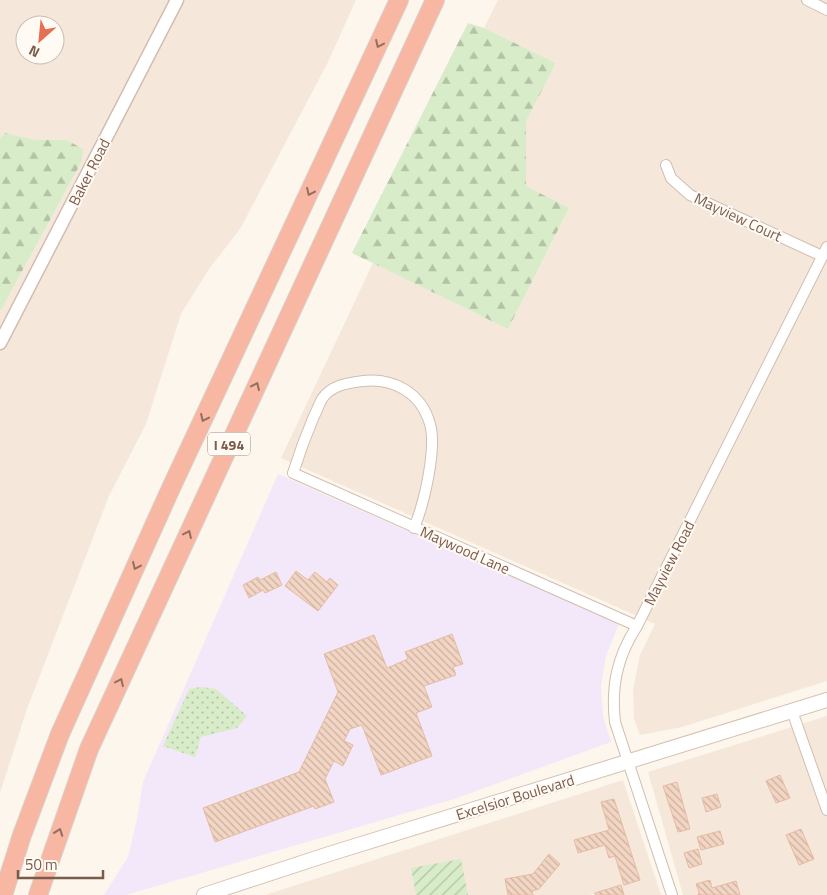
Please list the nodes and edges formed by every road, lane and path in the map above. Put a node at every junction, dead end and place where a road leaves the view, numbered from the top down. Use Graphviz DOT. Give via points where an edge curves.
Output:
graph roads {
  1 [pos="177,0"];
  2 [pos="399,0"];
  3 [pos="435,0"];
  4 [pos="807,0"];
  5 [pos="827,10"];
  6 [pos="666,165"];
  7 [pos="825,251"];
  8 [pos="0,343"];
  9 [pos="414,528"];
  10 [pos="637,626"];
  11 [pos="827,700"];
  12 [pos="792,711"];
  13 [pos="628,762"];
  14 [pos="827,810"];
  15 [pos="2,895"];
  16 [pos="38,895"];
  17 [pos="204,895"];
  18 [pos="672,895"];
  1 -- 8 [label="street, Baker Road"];
  2 -- 15 [label="highway, I 494, one-way" via="60,734"];
  16 -- 3 [label="highway, I 494, one-way" via="89,749"];
  4 -- 5 [label="street"];
  6 -- 7 [label="street, Mayview Court" via="671,178 690,195"];
  7 -- 10 [label="street, Mayview Road"];
  9 -- 9 [label="street, Maywood Lane" via="422,510 432,447 430,423 407,390 396,385 368,380 341,384 322,399 293,473"];
  9 -- 10 [label="street, Maywood Lane"];
  10 -- 13 [label="street, Mayview Road" via="621,657 613,700 615,722"];
  11 -- 12 [label="main road, Excelsior Boulevard"];
  12 -- 13 [label="main road, Excelsior Boulevard"];
  12 -- 14 [label="street"];
  13 -- 17 [label="main road, Excelsior Boulevard"];
  13 -- 18 [label="street, Mayview Road"];
}
